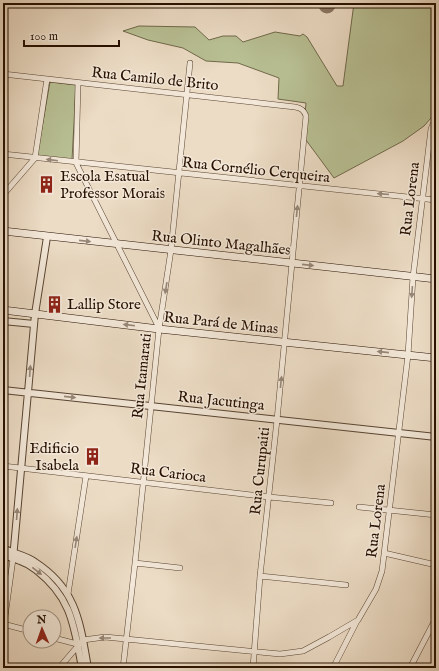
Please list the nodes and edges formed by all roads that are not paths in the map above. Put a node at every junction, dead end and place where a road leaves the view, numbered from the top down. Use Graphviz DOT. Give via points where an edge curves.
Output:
graph roads {
  1 [pos="190,62"];
  2 [pos="3,74"];
  3 [pos="47,79"];
  4 [pos="78,83"];
  5 [pos="187,95"];
  6 [pos="304,111"];
  7 [pos="436,123"];
  8 [pos="3,154"];
  9 [pos="35,158"];
  10 [pos="76,163"];
  11 [pos="179,174"];
  12 [pos="300,186"];
  13 [pos="3,194"];
  14 [pos="421,198"];
  15 [pos="436,200"];
  16 [pos="3,231"];
  17 [pos="47,237"];
  18 [pos="117,244"];
  19 [pos="171,250"];
  20 [pos="291,264"];
  21 [pos="413,277"];
  22 [pos="436,279"];
  23 [pos="3,310"];
  24 [pos="35,314"];
  25 [pos="3,321"];
  26 [pos="34,324"];
  27 [pos="159,329"];
  28 [pos="285,343"];
  29 [pos="408,355"];
  30 [pos="436,358"];
  31 [pos="3,390"];
  32 [pos="29,393"];
  33 [pos="151,406"];
  34 [pos="277,420"];
  35 [pos="398,432"];
  36 [pos="436,437"];
  37 [pos="3,466"];
  38 [pos="20,467"];
  39 [pos="86,476"];
  40 [pos="144,483"];
  41 [pos="269,497"];
  42 [pos="331,503"];
  43 [pos="359,507"];
  44 [pos="390,510"];
  45 [pos="436,515"];
  46 [pos="3,550"];
  47 [pos="384,553"];
  48 [pos="3,554"];
  49 [pos="14,556"];
  50 [pos="136,563"];
  51 [pos="436,565"];
  52 [pos="180,568"];
  53 [pos="260,576"];
  54 [pos="346,585"];
  55 [pos="68,594"];
  56 [pos="436,618"];
  57 [pos="358,620"];
  58 [pos="3,624"];
  59 [pos="22,629"];
  60 [pos="62,640"];
  61 [pos="82,640"];
  62 [pos="127,640"];
  63 [pos="77,644"];
  64 [pos="254,652"];
  65 [pos="59,668"];
  66 [pos="82,668"];
  67 [pos="88,668"];
  68 [pos="123,668"];
  69 [pos="252,668"];
  70 [pos="333,668"];
  71 [pos="410,668"];
  1 -- 5 [label="street, Rua Itamarati"];
  2 -- 3 [label="street, Rua Camilo de Brito"];
  3 -- 4 [label="street, Rua Camilo de Brito"];
  3 -- 9 [label="street"];
  4 -- 5 [label="street, Rua Camilo de Brito"];
  4 -- 10 [label="street"];
  5 -- 6 [label="street, Rua Camilo de Brito" via="295,107"];
  5 -- 11 [label="street, Rua Itamarati"];
  6 -- 12 [label="street, Rua Curupaiti" via="306,116"];
  7 -- 14 [label="street, Rua Lorena" via="431,129"];
  8 -- 9 [label="street, Rua Cornélio Cerqueira"];
  10 -- 9 [label="street, Rua Cornélio Cerqueira, one-way"];
  9 -- 13 [label="street"];
  10 -- 11 [label="street, Rua Cornélio Cerqueira"];
  10 -- 18 [label="street"];
  11 -- 12 [label="street, Rua Cornélio Cerqueira"];
  11 -- 19 [label="street, Rua Itamarati"];
  14 -- 12 [label="street, Rua Cornélio Cerqueira, one-way"];
  20 -- 12 [label="street, Rua Curupaiti, one-way"];
  14 -- 15 [label="street, Rua Cornélio Cerqueira"];
  14 -- 21 [label="street, Rua Lorena"];
  16 -- 17 [label="main road, Rua Olinto Magalhães"];
  17 -- 18 [label="main road, Rua Olinto Magalhães, one-way"];
  17 -- 24 [label="street"];
  18 -- 19 [label="main road, Rua Olinto Magalhães"];
  18 -- 27 [label="street"];
  19 -- 20 [label="main road, Rua Olinto Magalhães"];
  19 -- 27 [label="street, Rua Itamarati, one-way"];
  20 -- 21 [label="main road, Rua Olinto Magalhães, one-way"];
  20 -- 28 [label="street, Rua Curupaiti"];
  21 -- 22 [label="main road, Rua Olinto Magalhães"];
  21 -- 29 [label="street, Rua Lorena, one-way"];
  23 -- 24 [label="main road, Rua Pará de Minas"];
  24 -- 26 [label="street"];
  27 -- 24 [label="main road, Rua Pará de Minas, one-way"];
  25 -- 26 [label="street"];
  32 -- 26 [label="street, one-way"];
  27 -- 28 [label="main road, Rua Pará de Minas"];
  27 -- 33 [label="street, Rua Itamarati"];
  29 -- 28 [label="main road, Rua Pará de Minas, one-way"];
  34 -- 28 [label="street, Rua Curupaiti, one-way"];
  29 -- 30 [label="main road, Rua Pará de Minas"];
  29 -- 35 [label="street, Rua Lorena"];
  31 -- 32 [label="street, Rua Jacutinga"];
  32 -- 33 [label="street, Rua Jacutinga, one-way"];
  32 -- 38 [label="street"];
  33 -- 34 [label="street, Rua Jacutinga"];
  33 -- 40 [label="street, Rua Itamarati"];
  34 -- 35 [label="street, Rua Jacutinga"];
  34 -- 41 [label="street, Rua Curupaiti"];
  35 -- 36 [label="street, Rua Jacutinga"];
  35 -- 44 [label="street, Rua Lorena"];
  37 -- 38 [label="street, Rua Carioca"];
  38 -- 39 [label="street, Rua Carioca"];
  49 -- 38 [label="street, one-way"];
  39 -- 40 [label="street, Rua Carioca"];
  55 -- 39 [label="street, one-way"];
  40 -- 41 [label="street, Rua Carioca"];
  40 -- 50 [label="street, Rua Itamarati"];
  41 -- 42 [label="street, Rua Carioca"];
  41 -- 53 [label="street, Rua Curupaiti"];
  43 -- 44 [label="street"];
  44 -- 45 [label="street"];
  44 -- 47 [label="street, Rua Lorena"];
  46 -- 49 [label="street"];
  47 -- 51 [label="street"];
  47 -- 57 [label="street, Rua Lorena" via="376,589"];
  48 -- 49 [label="street"];
  49 -- 55 [label="street" via="35,561 56,578"];
  49 -- 58 [label="street"];
  49 -- 63 [label="street, one-way" via="36,570 58,591 71,615"];
  50 -- 52 [label="street"];
  50 -- 62 [label="street, Rua Itamarati"];
  53 -- 54 [label="street"];
  53 -- 64 [label="street, Rua Curupaiti"];
  55 -- 61 [label="street" via="76,610"];
  56 -- 71 [label="street"];
  57 -- 64 [label="street, Rua Lorena" via="303,651 280,654"];
  57 -- 70 [label="street"];
  58 -- 59 [label="street"];
  60 -- 63 [label="street"];
  62 -- 61 [label="street, Rua Lorena, one-way" via="105,637"];
  61 -- 63 [label="street"];
  61 -- 67 [label="street"];
  62 -- 64 [label="street, Rua Lorena"];
  62 -- 68 [label="street, Rua Itamarati"];
  63 -- 65 [label="street"];
  63 -- 66 [label="street"];
  64 -- 69 [label="street, Rua Curupaiti"];
}
